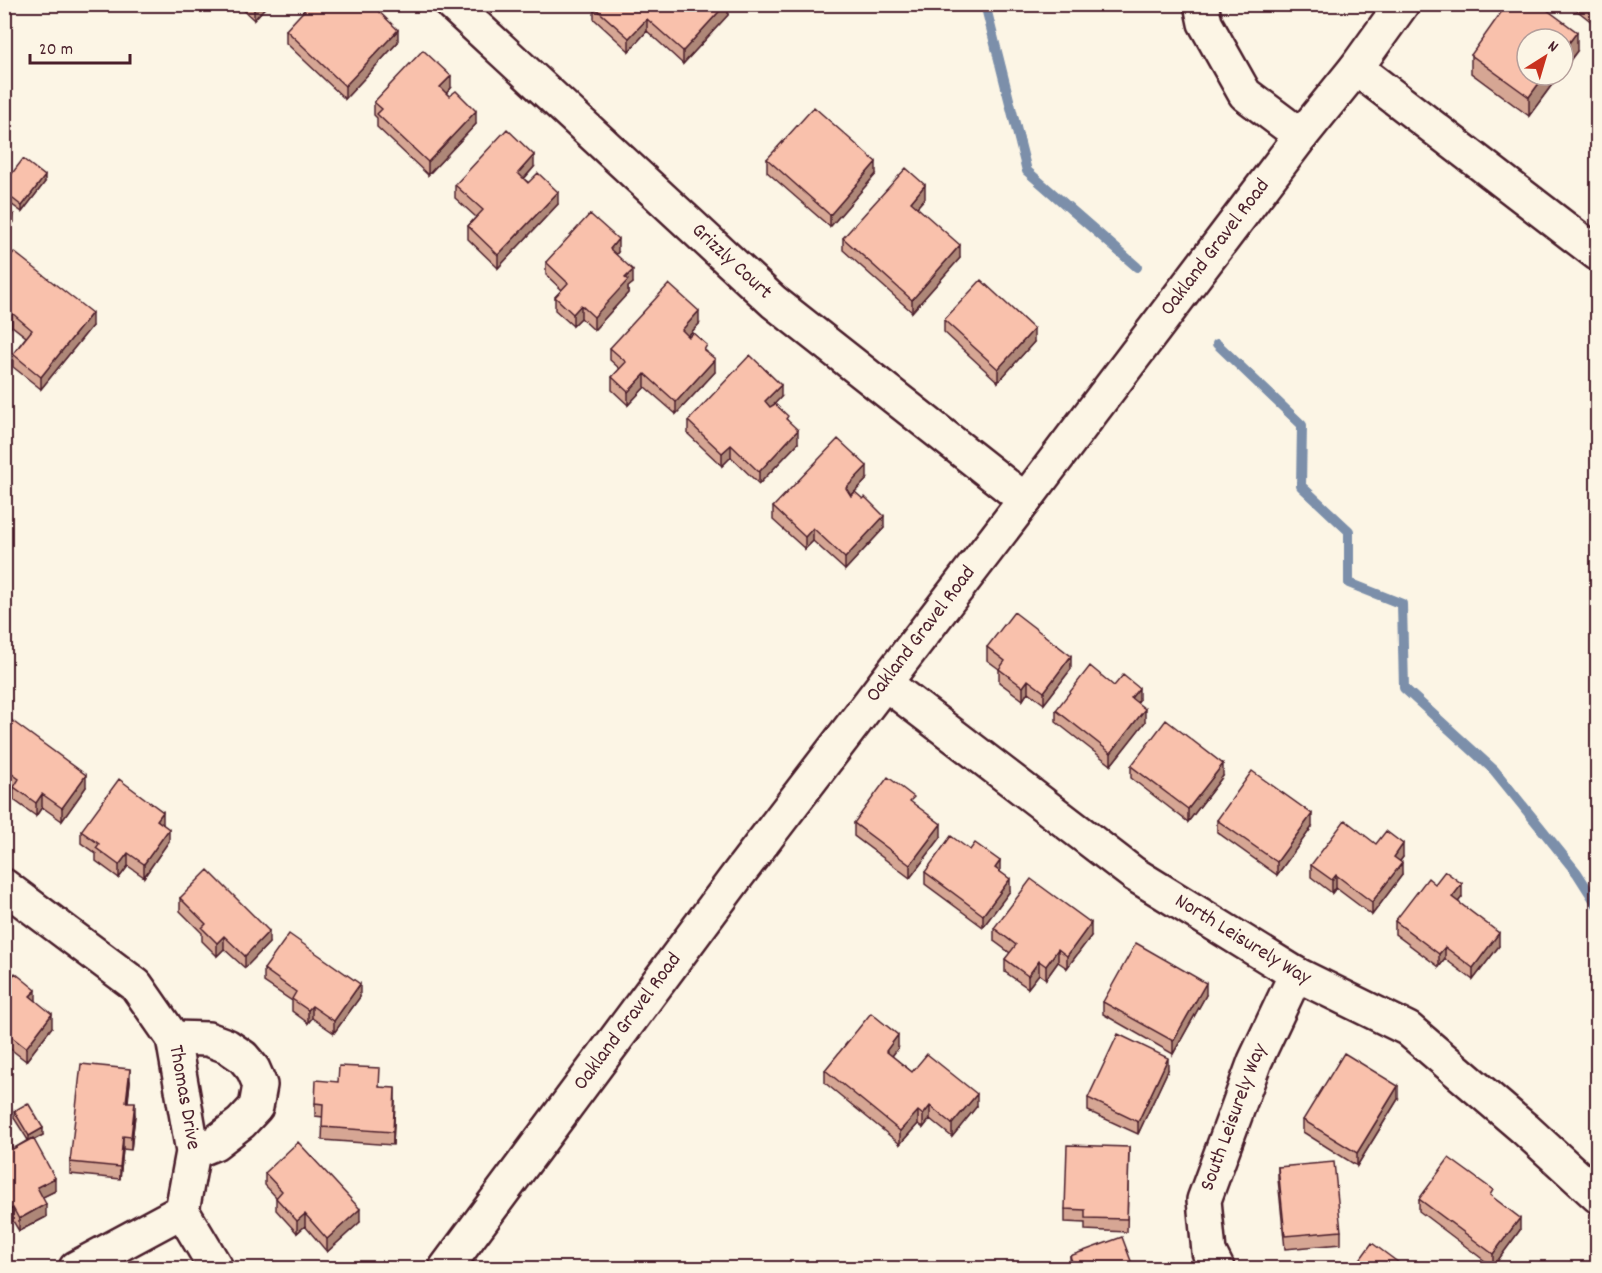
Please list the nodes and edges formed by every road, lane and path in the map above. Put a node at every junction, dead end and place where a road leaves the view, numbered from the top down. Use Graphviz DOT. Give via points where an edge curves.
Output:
graph roads {
  1 [pos="452,4"];
  2 [pos="1201,4"];
  3 [pos="1402,4"];
  4 [pos="1356,68"];
  5 [pos="1300,136"];
  6 [pos="1598,254"];
  7 [pos="1025,500"];
  8 [pos="885,683"];
  9 [pos="4,886"];
  10 [pos="1296,974"];
  11 [pos="173,1038"];
  12 [pos="193,1152"];
  13 [pos="1598,1196"];
  14 [pos="182,1211"];
  15 [pos="76,1269"];
  16 [pos="216,1269"];
  17 [pos="446,1269"];
  18 [pos="1217,1269"];
  1 -- 7 [label="street, Grizzly Court" via="774,302"];
  2 -- 5 [label="street" via="1205,23 1245,94"];
  3 -- 4 [label="street, Oakland Gravel Road"];
  4 -- 5 [label="street, Oakland Gravel Road"];
  4 -- 6 [label="street"];
  5 -- 7 [label="street, Oakland Gravel Road"];
  7 -- 8 [label="street, Oakland Gravel Road"];
  8 -- 10 [label="street, North Leisurely Way" via="1134,874"];
  8 -- 17 [label="street, Oakland Gravel Road"];
  9 -- 11 [label="street, Thomas Drive" via="136,985"];
  10 -- 13 [label="street, North Leisurely Way" via="1408,1029"];
  10 -- 18 [label="street, South Leisurely Way" via="1255,1061 1204,1200 1209,1252"];
  11 -- 12 [label="street, Thomas Drive"];
  11 -- 12 [label="street" via="208,1039 227,1046 243,1056 260,1085 256,1107 241,1123 215,1143"];
  12 -- 14 [label="street, Thomas Drive"];
  14 -- 15 [label="street"];
  14 -- 16 [label="street"];
}
